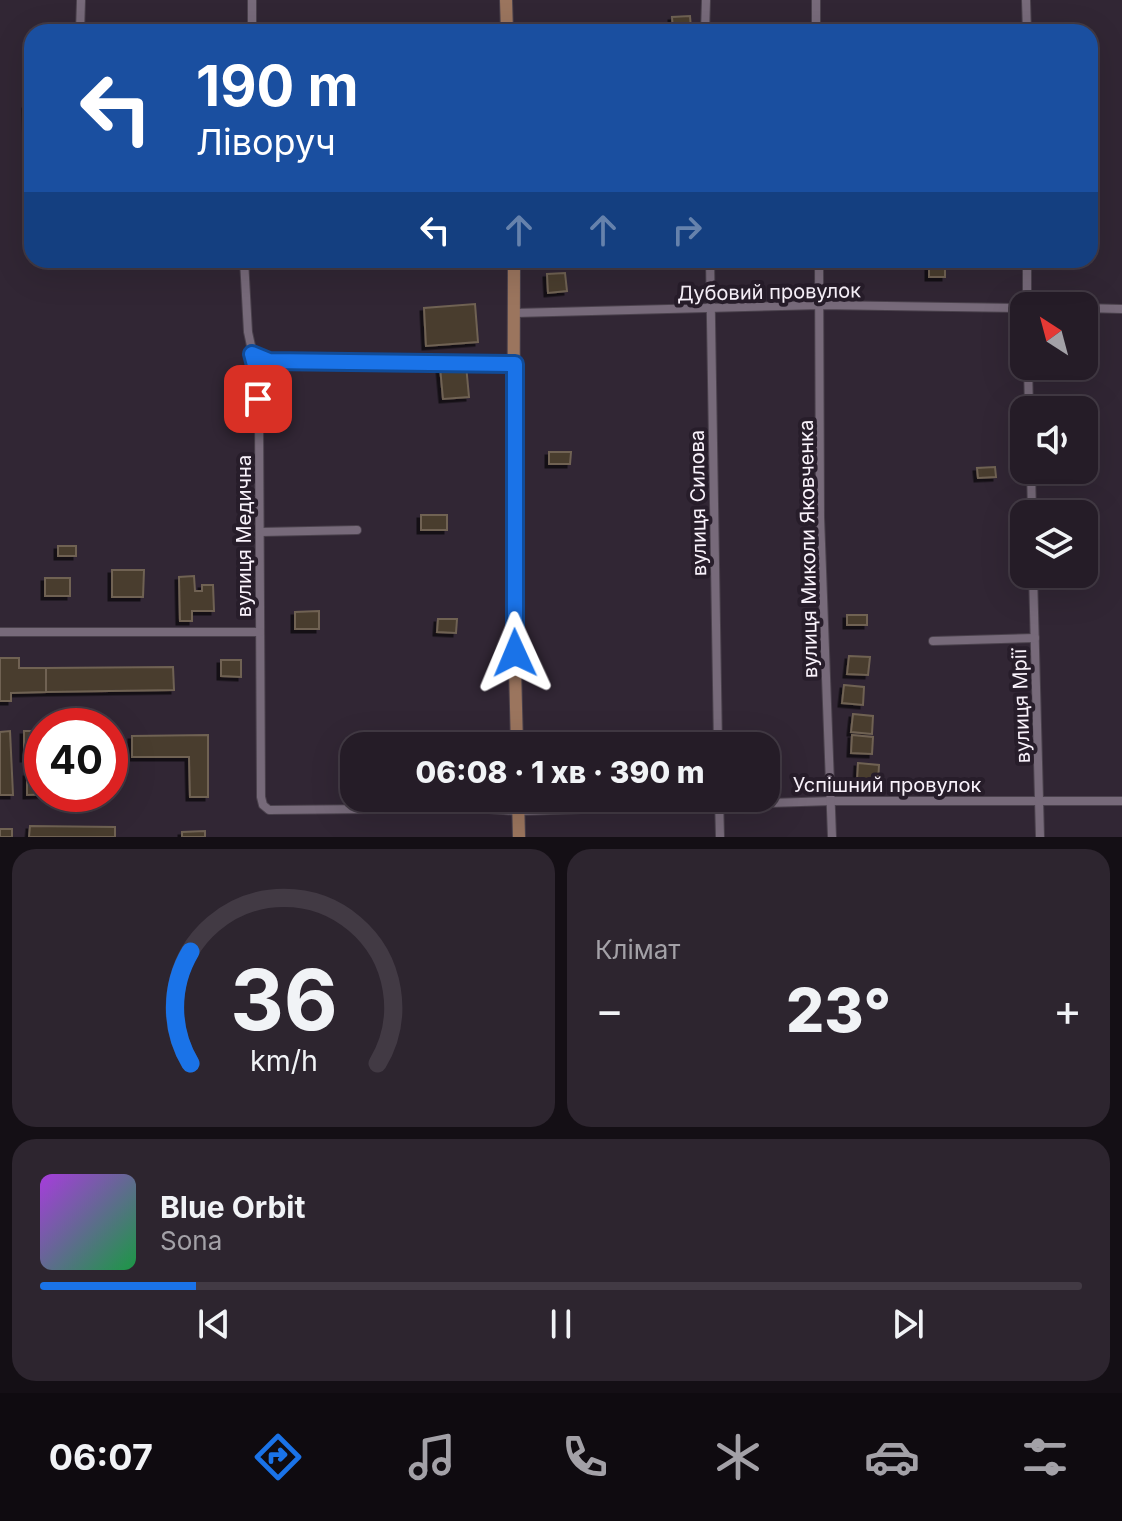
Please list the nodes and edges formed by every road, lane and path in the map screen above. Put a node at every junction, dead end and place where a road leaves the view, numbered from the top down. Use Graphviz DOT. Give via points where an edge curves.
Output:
graph roads {
  1 [pos="81,0"];
  2 [pos="252,0"];
  3 [pos="506,0"];
  4 [pos="706,0"];
  5 [pos="816,0"];
  6 [pos="1026,0"];
  7 [pos="80,24"];
  8 [pos="252,24"];
  9 [pos="507,24"];
  10 [pos="705,24"];
  11 [pos="816,24"];
  12 [pos="1027,24"];
  13 [pos="244,268"];
  14 [pos="514,268"];
  15 [pos="710,268"];
  16 [pos="819,268"];
  17 [pos="1027,268"];
  18 [pos="1026,292"];
  19 [pos="820,305"];
  20 [pos="1010,307"];
  21 [pos="1098,308"];
  22 [pos="711,309"];
  23 [pos="1122,309"];
  24 [pos="515,313"];
  25 [pos="252,354"];
  26 [pos="515,364"];
  27 [pos="357,530"];
  28 [pos="261,532"];
  29 [pos="1033,588"];
  30 [pos="0,632"];
  31 [pos="260,632"];
  32 [pos="1035,638"];
  33 [pos="933,641"];
  34 [pos="517,732"];
  35 [pos="718,732"];
  36 [pos="780,801"];
  37 [pos="832,801"];
  38 [pos="1040,801"];
  39 [pos="1122,801"];
  40 [pos="340,809"];
  41 [pos="269,810"];
  42 [pos="519,812"];
  43 [pos="719,812"];
  44 [pos="519,837"];
  45 [pos="720,837"];
  46 [pos="832,837"];
  47 [pos="1040,837"];
  1 -- 7 [label="street"];
  2 -- 8 [label="street"];
  3 -- 9 [label="street"];
  4 -- 10 [label="street"];
  5 -- 11 [label="street"];
  6 -- 12 [label="street"];
  13 -- 25 [label="street, вулиця Медична"];
  14 -- 24 [label="street"];
  15 -- 22 [label="street, вулиця Силова"];
  16 -- 19 [label="street, вулиця Миколи Яковченка"];
  17 -- 18 [label="street"];
  19 -- 20 [label="street, Дубовий провулок"];
  19 -- 22 [label="street, Дубовий провулок"];
  19 -- 37 [label="street, вулиця Миколи Яковченка" via="820,517"];
  21 -- 23 [label="street"];
  22 -- 24 [label="street, Дубовий провулок"];
  22 -- 35 [label="street, вулиця Силова"];
  24 -- 26 [label="street"];
  25 -- 26 [label="street" via="269,361"];
  25 -- 28 [label="street, вулиця Медична"];
  26 -- 34 [label="street"];
  27 -- 28 [label="street"];
  28 -- 31 [label="street, вулиця Медична"];
  29 -- 32 [label="street, вулиця Мрії"];
  30 -- 31 [label="street"];
  31 -- 41 [label="street, вулиця Медична" via="261,797"];
  32 -- 33 [label="street"];
  32 -- 38 [label="street, вулиця Мрії"];
  36 -- 37 [label="street, Успішний провулок"];
  37 -- 38 [label="street, Успішний провулок"];
  37 -- 46 [label="street, вулиця Миколи Яковченка"];
  38 -- 39 [label="street, Успішний провулок"];
  38 -- 47 [label="street, вулиця Мрії"];
  40 -- 41 [label="street, Успішний провулок"];
  42 -- 44 [label="street"];
  43 -- 45 [label="street"];
}
